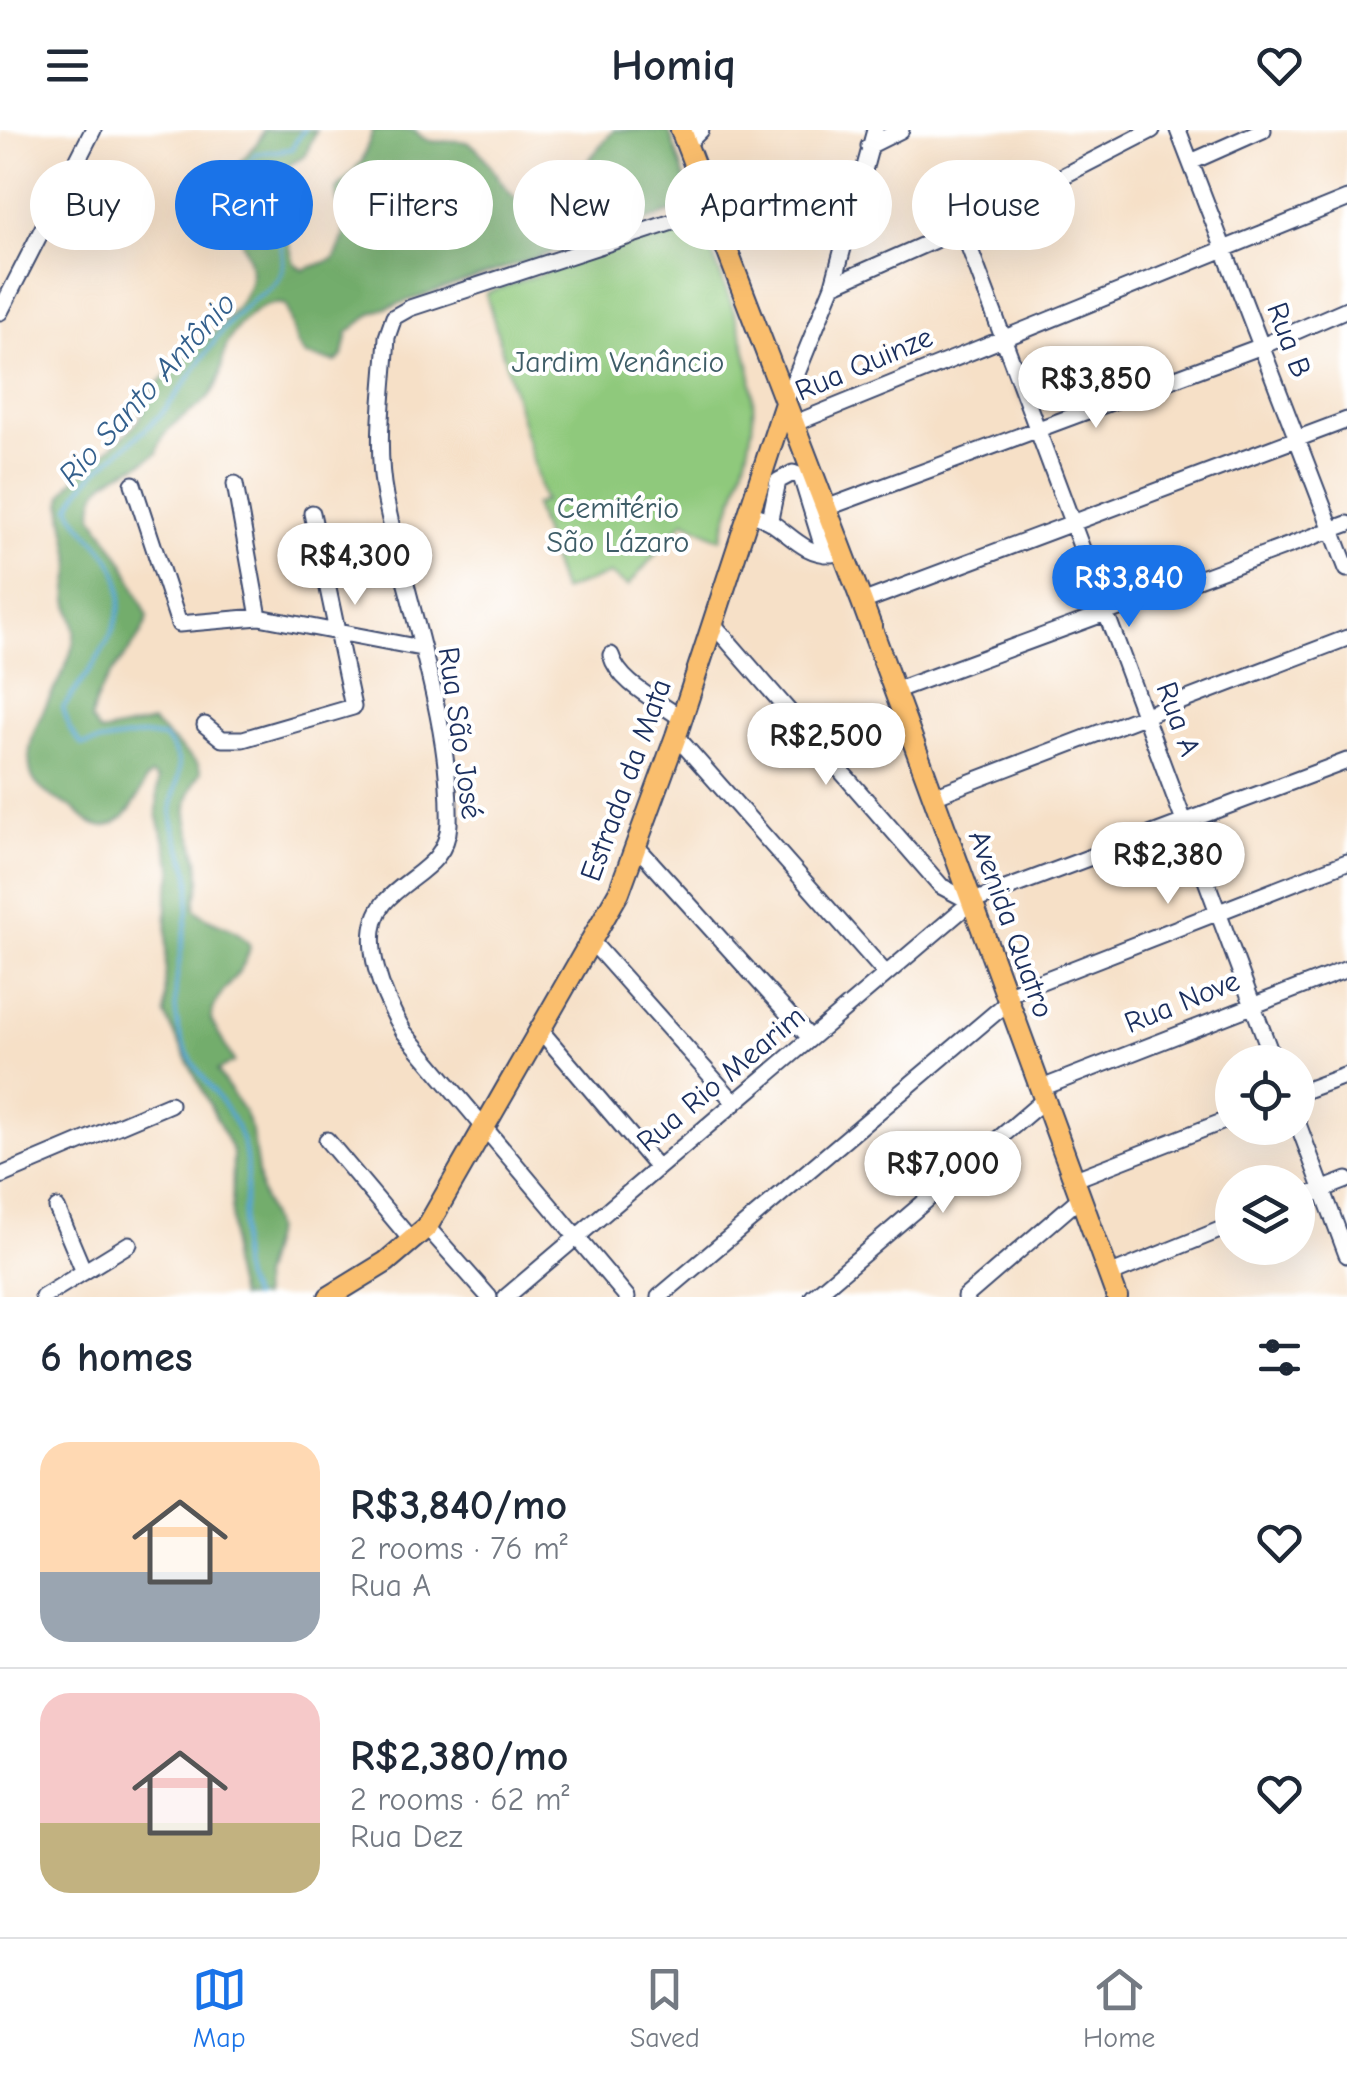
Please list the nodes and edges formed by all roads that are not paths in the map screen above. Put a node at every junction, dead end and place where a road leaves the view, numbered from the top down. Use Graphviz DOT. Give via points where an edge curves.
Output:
graph roads {
  1 [pos="93,130"];
  2 [pos="901,130"];
  3 [pos="1152,130"];
  4 [pos="1178,130"];
  5 [pos="1263,130"];
  6 [pos="690,135"];
  7 [pos="872,138"];
  8 [pos="696,160"];
  9 [pos="1191,162"];
  10 [pos="1075,170"];
  11 [pos="1347,199"];
  12 [pos="665,224"];
  13 [pos="1226,249"];
  14 [pos="725,250"];
  15 [pos="912,250"];
  16 [pos="970,250"];
  17 [pos="833,284"];
  18 [pos="1347,309"];
  19 [pos="0,312"];
  20 [pos="1003,335"];
  21 [pos="1262,346"];
  22 [pos="785,403"];
  23 [pos="1347,420"];
  24 [pos="793,424"];
  25 [pos="1037,429"];
  26 [pos="1297,441"];
  27 [pos="133,484"];
  28 [pos="235,484"];
  29 [pos="826,508"];
  30 [pos="312,513"];
  31 [pos="760,516"];
  32 [pos="1073,524"];
  33 [pos="1340,527"];
  34 [pos="834,553"];
  35 [pos="1347,570"];
  36 [pos="862,602"];
  37 [pos="1109,614"];
  38 [pos="260,617"];
  39 [pos="713,624"];
  40 [pos="337,632"];
  41 [pos="1347,638"];
  42 [pos="421,648"];
  43 [pos="611,655"];
  44 [pos="894,692"];
  45 [pos="1147,715"];
  46 [pos="205,725"];
  47 [pos="679,728"];
  48 [pos="1347,761"];
  49 [pos="934,796"];
  50 [pos="1185,821"];
  51 [pos="638,848"];
  52 [pos="1347,862"];
  53 [pos="971,902"];
  54 [pos="1219,911"];
  55 [pos="592,942"];
  56 [pos="1347,969"];
  57 [pos="886,974"];
  58 [pos="1007,998"];
  59 [pos="1252,1004"];
  60 [pos="541,1031"];
  61 [pos="810,1038"];
  62 [pos="1268,1045"];
  63 [pos="1347,1074"];
  64 [pos="1315,1086"];
  65 [pos="1041,1094"];
  66 [pos="735,1103"];
  67 [pos="170,1104"];
  68 [pos="1215,1126"];
  69 [pos="484,1132"];
  70 [pos="327,1140"];
  71 [pos="1306,1145"];
  72 [pos="658,1168"];
  73 [pos="0,1176"];
  74 [pos="1347,1180"];
  75 [pos="1077,1189"];
  76 [pos="1323,1189"];
  77 [pos="1315,1192"];
  78 [pos="57,1208"];
  79 [pos="1215,1232"];
  80 [pos="419,1234"];
  81 [pos="576,1238"];
  82 [pos="130,1244"];
  83 [pos="1347,1255"];
  84 [pos="84,1272"];
  85 [pos="1109,1276"];
  86 [pos="357,1291"];
  87 [pos="43,1297"];
  88 [pos="329,1297"];
  89 [pos="490,1297"];
  90 [pos="506,1297"];
  91 [pos="627,1297"];
  92 [pos="659,1297"];
  93 [pos="813,1297"];
  94 [pos="965,1297"];
  95 [pos="1116,1297"];
  1 -- 19 [label="street"];
  2 -- 7 [label="street"];
  3 -- 10 [label="street"];
  4 -- 9 [label="street, Rua B"];
  5 -- 9 [label="street"];
  6 -- 8 [label="main road, Avenida Quatro"];
  7 -- 17 [label="street"];
  9 -- 13 [label="street, Rua B"];
  11 -- 13 [label="street, Rua Quinze"];
  12 -- 42 [label="street, Rua São José" via="394,317 387,337 382,470"];
  13 -- 20 [label="street, Rua Quinze"];
  13 -- 21 [label="street, Rua B"];
  14 -- 22 [label="main road, Avenida Quatro"];
  15 -- 17 [label="street"];
  16 -- 20 [label="street, Rua A"];
  17 -- 22 [label="street"];
  18 -- 21 [label="street"];
  20 -- 24 [label="street, Rua Quinze"];
  20 -- 25 [label="street, Rua A"];
  21 -- 25 [label="street"];
  21 -- 26 [label="street, Rua B"];
  22 -- 24 [label="main road, Avenida Quatro"];
  22 -- 31 [label="main road, Estrada da Mata"];
  23 -- 26 [label="street"];
  24 -- 29 [label="main road, Avenida Quatro"];
  25 -- 29 [label="street"];
  25 -- 32 [label="street, Rua A"];
  26 -- 32 [label="street"];
  26 -- 33 [label="street, Rua B"];
  27 -- 38 [label="street" via="176,622"];
  28 -- 38 [label="street"];
  29 -- 34 [label="main road, Avenida Quatro"];
  30 -- 40 [label="street"];
  31 -- 34 [label="street" via="804,549"];
  31 -- 34 [label="street" via="778,481 798,474"];
  31 -- 39 [label="main road, Estrada da Mata"];
  32 -- 36 [label="street"];
  32 -- 37 [label="street, Rua A"];
  33 -- 35 [label="street, Rua B"];
  33 -- 37 [label="street"];
  34 -- 36 [label="main road, Avenida Quatro"];
  36 -- 44 [label="main road, Avenida Quatro"];
  37 -- 44 [label="street"];
  37 -- 45 [label="street, Rua A"];
  38 -- 40 [label="street"];
  39 -- 47 [label="main road, Estrada da Mata"];
  39 -- 53 [label="street" via="941,886"];
  40 -- 42 [label="street"];
  40 -- 46 [label="street" via="353,708 243,740 222,739"];
  41 -- 45 [label="street"];
  42 -- 69 [label="street, Rua São José" via="449,827 437,860 377,915 377,963 404,1032"];
  43 -- 47 [label="street" via="615,668"];
  44 -- 49 [label="main road, Avenida Quatro"];
  45 -- 49 [label="street"];
  45 -- 50 [label="street, Rua A"];
  47 -- 51 [label="main road, Estrada da Mata"];
  47 -- 57 [label="street"];
  48 -- 50 [label="street, Rua Rio Mearim"];
  49 -- 53 [label="main road, Avenida Quatro"];
  50 -- 53 [label="street, Rua Rio Mearim"];
  50 -- 54 [label="street, Rua A"];
  51 -- 55 [label="main road, Estrada da Mata"];
  51 -- 61 [label="street"];
  52 -- 54 [label="street"];
  53 -- 57 [label="street, Rua Rio Mearim"];
  53 -- 58 [label="main road, Avenida Quatro"];
  54 -- 58 [label="street"];
  54 -- 59 [label="street, Rua A"];
  55 -- 60 [label="main road, Estrada da Mata"];
  55 -- 66 [label="street"];
  56 -- 59 [label="street, Rua Nove"];
  57 -- 61 [label="street, Rua Rio Mearim"];
  58 -- 65 [label="main road, Avenida Quatro"];
  58 -- 92 [label="street"];
  59 -- 62 [label="street, Rua A"];
  59 -- 65 [label="street, Rua Nove"];
  60 -- 69 [label="main road, Estrada da Mata"];
  60 -- 72 [label="street"];
  61 -- 66 [label="street, Rua Rio Mearim"];
  63 -- 64 [label="street"];
  65 -- 75 [label="main road, Avenida Quatro"];
  65 -- 93 [label="street, Rua Nove"];
  66 -- 72 [label="street, Rua Rio Mearim"];
  67 -- 73 [label="street"];
  68 -- 75 [label="street"];
  69 -- 80 [label="main road, Estrada da Mata"];
  69 -- 81 [label="street, Rua São José"];
  70 -- 80 [label="street"];
  71 -- 76 [label="street"];
  72 -- 81 [label="street, Rua Rio Mearim"];
  74 -- 76 [label="street"];
  75 -- 85 [label="main road, Avenida Quatro"];
  75 -- 94 [label="street"];
  76 -- 77 [label="street"];
  76 -- 83 [label="street"];
  78 -- 84 [label="street"];
  79 -- 85 [label="street"];
  80 -- 86 [label="main road, Estrada da Mata"];
  80 -- 89 [label="street"];
  81 -- 90 [label="street, Rua Rio Mearim"];
  81 -- 91 [label="street, Rua São José"];
  82 -- 84 [label="street"];
  84 -- 87 [label="street"];
  85 -- 95 [label="main road, Avenida Quatro"];
  86 -- 88 [label="main road, Estrada da Mata"];
}
